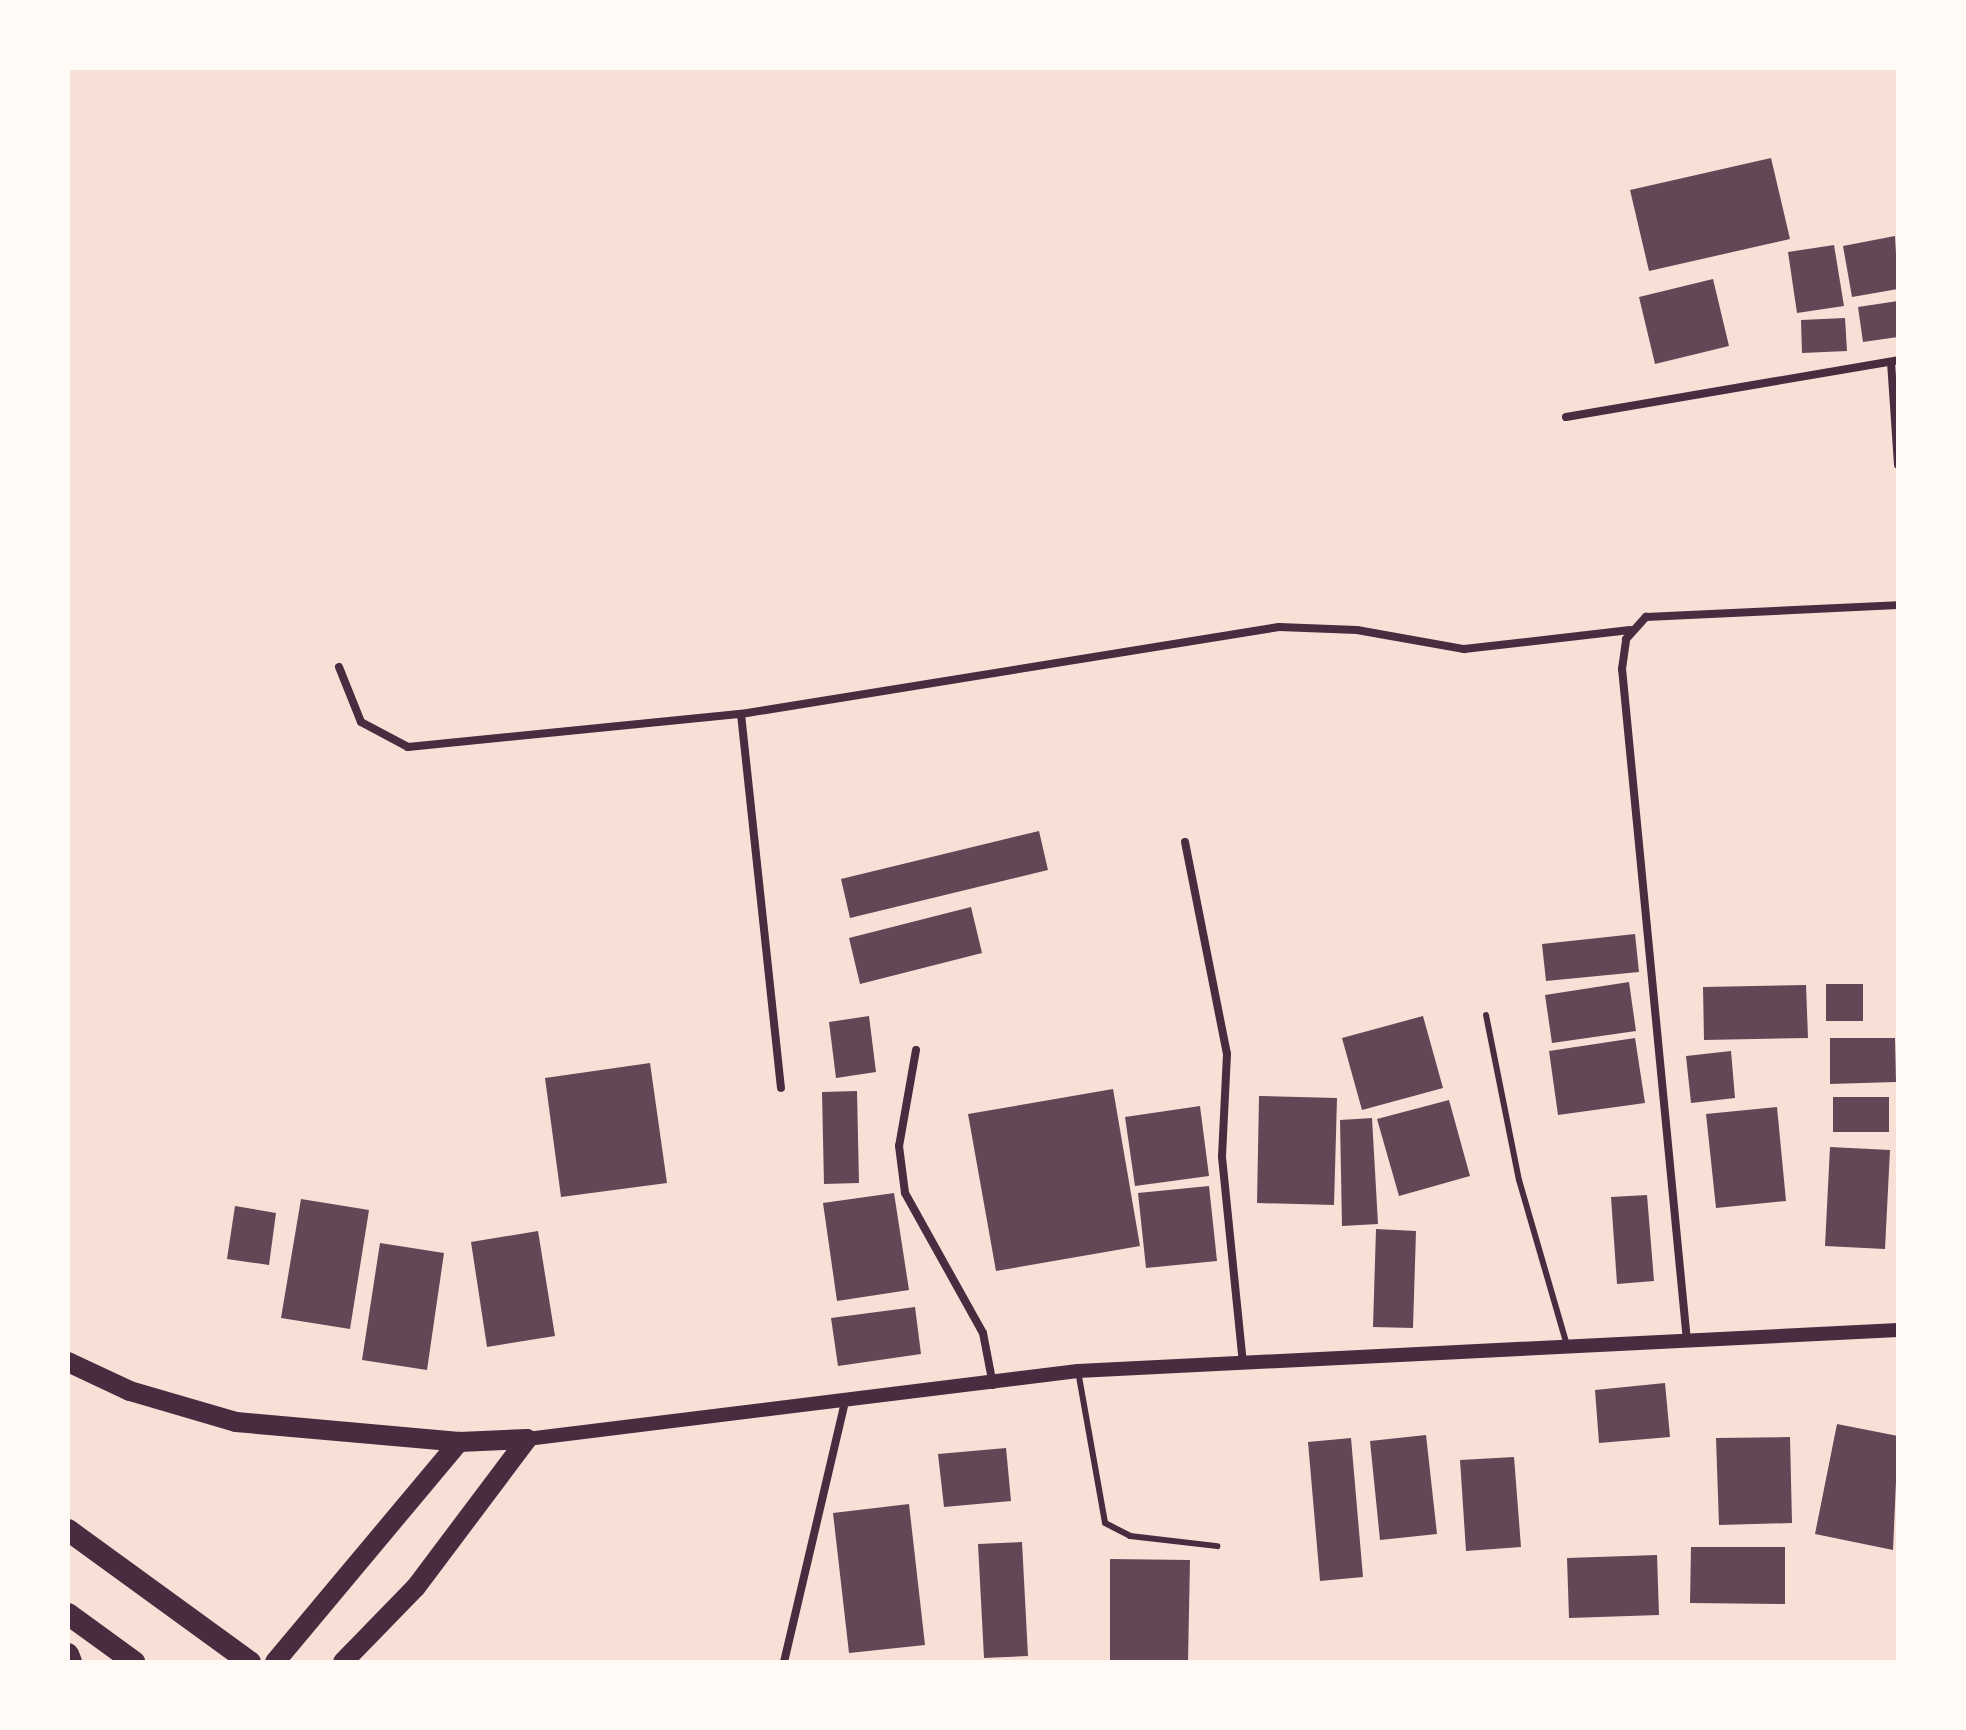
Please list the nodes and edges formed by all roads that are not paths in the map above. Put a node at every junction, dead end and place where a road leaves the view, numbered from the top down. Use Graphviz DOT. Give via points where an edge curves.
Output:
graph roads {
  1 [pos="1894,361"];
  2 [pos="1566,417"];
  3 [pos="1898,465"];
  4 [pos="1898,605"];
  5 [pos="1630,630"];
  6 [pos="339,667"];
  7 [pos="741,714"];
  8 [pos="1185,842"];
  9 [pos="1486,1015"];
  10 [pos="916,1050"];
  11 [pos="781,1088"];
  12 [pos="1898,1330"];
  13 [pos="1687,1341"];
  14 [pos="1566,1342"];
  15 [pos="68,1362"];
  16 [pos="1243,1364"];
  17 [pos="1078,1371"];
  18 [pos="993,1386"];
  19 [pos="846,1396"];
  20 [pos="527,1439"];
  21 [pos="459,1442"];
  22 [pos="68,1530"];
  23 [pos="1217,1546"];
  24 [pos="68,1614"];
  25 [pos="68,1654"];
  26 [pos="71,1662"];
  27 [pos="134,1662"];
  28 [pos="250,1662"];
  29 [pos="275,1662"];
  30 [pos="343,1662"];
  31 [pos="784,1662"];
  1 -- 2 [label="street"];
  1 -- 3 [label="street"];
  4 -- 5 [label="street" via="1646,617"];
  5 -- 7 [label="street" via="1464,649 1357,630 1279,627"];
  5 -- 13 [label="street" via="1622,669"];
  6 -- 7 [label="street" via="361,722 408,747"];
  7 -- 11 [label="street"];
  8 -- 16 [label="street" via="1227,1054 1222,1157"];
  9 -- 14 [label="lane" via="1519,1180"];
  10 -- 18 [label="street" via="899,1146 905,1193 983,1333"];
  12 -- 13 [label="street"];
  13 -- 14 [label="street"];
  14 -- 16 [label="street"];
  15 -- 21 [label="main road" via="130,1391 236,1422"];
  16 -- 17 [label="street"];
  17 -- 18 [label="street"];
  17 -- 23 [label="lane" via="1105,1523 1130,1536"];
  18 -- 19 [label="street"];
  19 -- 20 [label="street"];
  19 -- 31 [label="street"];
  20 -- 21 [label="main road"];
  20 -- 30 [label="main road" via="416,1587"];
  21 -- 29 [label="main road" via="375,1551"];
  22 -- 28 [label="highway"];
  24 -- 27 [label="highway"];
  25 -- 26 [label="highway"];
}
